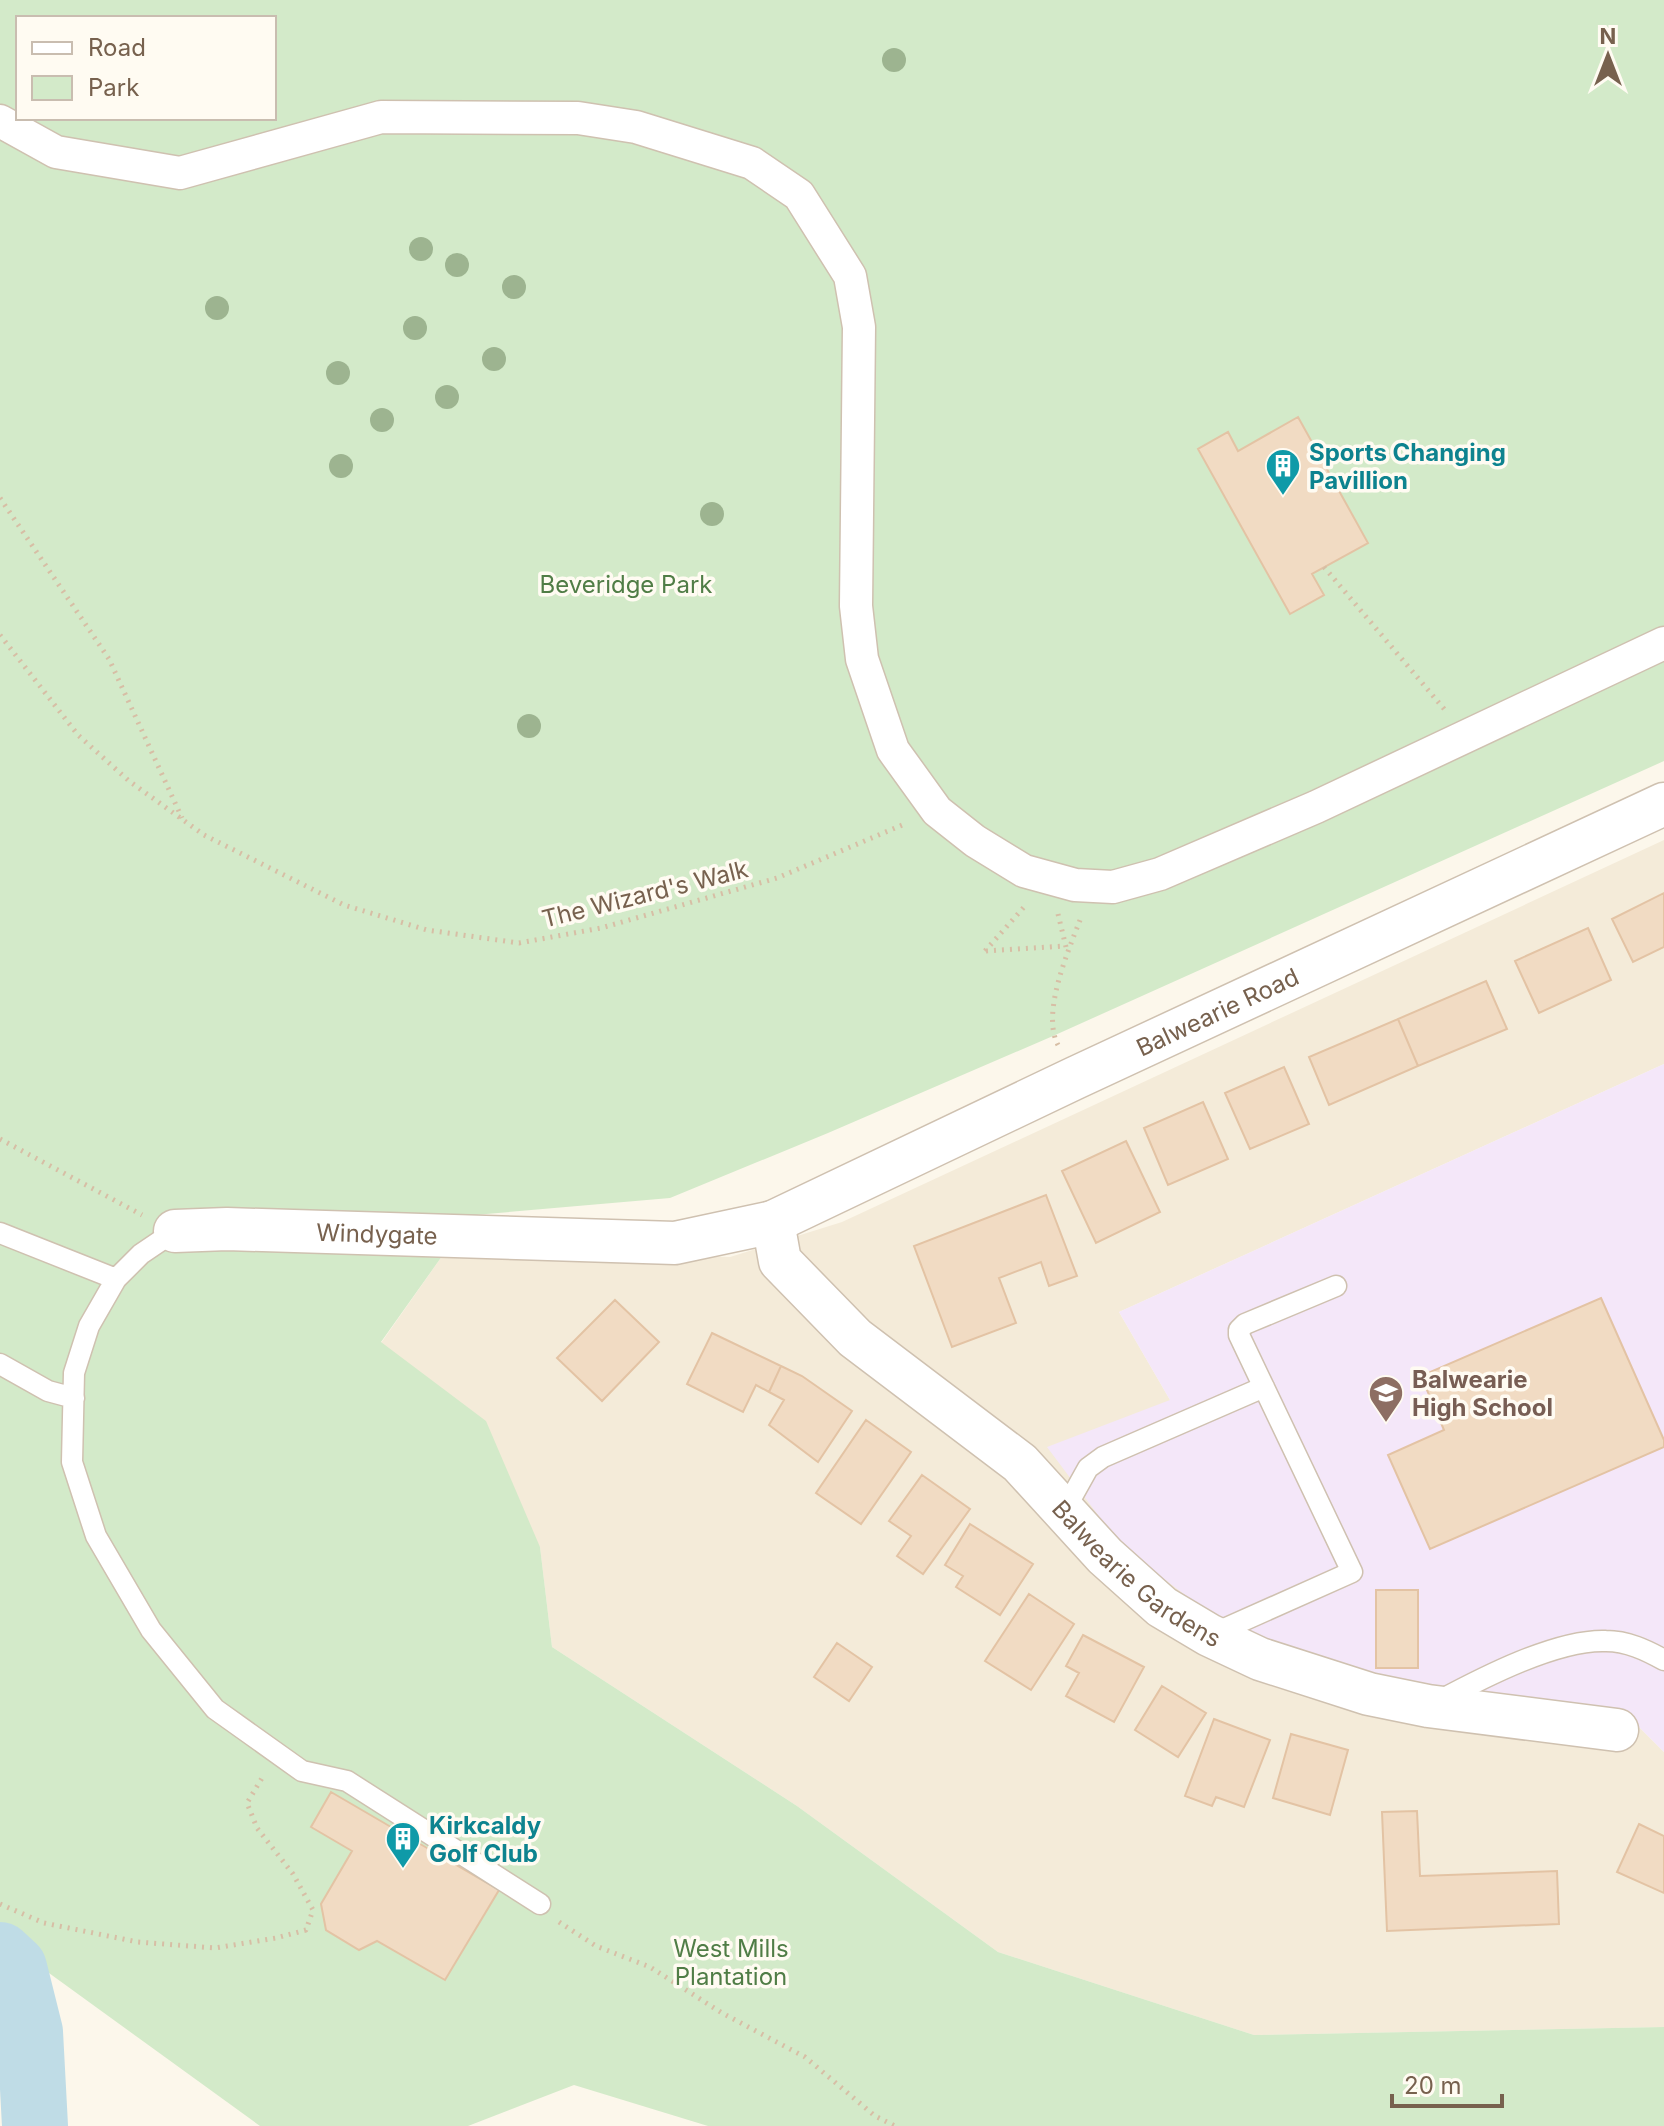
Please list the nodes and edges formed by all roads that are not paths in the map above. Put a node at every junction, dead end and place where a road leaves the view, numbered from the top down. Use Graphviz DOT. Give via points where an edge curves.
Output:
graph roads {
  1 [pos="0,121"];
  2 [pos="1664,643"];
  3 [pos="1664,804"];
  4 [pos="773,1222"];
  5 [pos="175,1231"];
  6 [pos="0,1233"];
  7 [pos="116,1279"];
  8 [pos="1336,1286"];
  9 [pos="0,1364"];
  10 [pos="1264,1387"];
  11 [pos="74,1398"];
  12 [pos="1064,1511"];
  13 [pos="1209,1635"];
  14 [pos="1664,1660"];
  15 [pos="1428,1706"];
  16 [pos="1617,1730"];
  17 [pos="540,1904"];
  1 -- 2 [label="street" via="56,152 180,173 381,117 578,118 636,127 752,163 799,195 850,276 859,327 856,606 862,659 893,750 937,811 1024,871 1075,885 1113,887 1160,874 1316,807"];
  3 -- 4 [label="street, Balwearie Road"];
  4 -- 5 [label="street, Windygate" via="675,1243"];
  4 -- 12 [label="street, Balwearie Gardens" via="780,1261 855,1338 1020,1463"];
  5 -- 7 [label="lane"];
  6 -- 7 [label="lane"];
  7 -- 11 [label="lane" via="89,1326 74,1373"];
  8 -- 10 [label="lane" via="1239,1330"];
  9 -- 11 [label="lane" via="48,1391"];
  10 -- 12 [label="lane" via="1103,1457 1088,1468"];
  10 -- 13 [label="lane" via="1352,1572"];
  11 -- 17 [label="lane" via="72,1462 96,1536 151,1630 215,1709 302,1771 347,1781"];
  12 -- 13 [label="street, Balwearie Gardens" via="1162,1607"];
  13 -- 15 [label="street, Balwearie Gardens" via="1260,1659 1369,1694"];
  14 -- 15 [label="lane" via="1642,1647 1606,1641 1564,1647 1481,1678"];
  15 -- 16 [label="street, Balwearie Gardens"];
}
